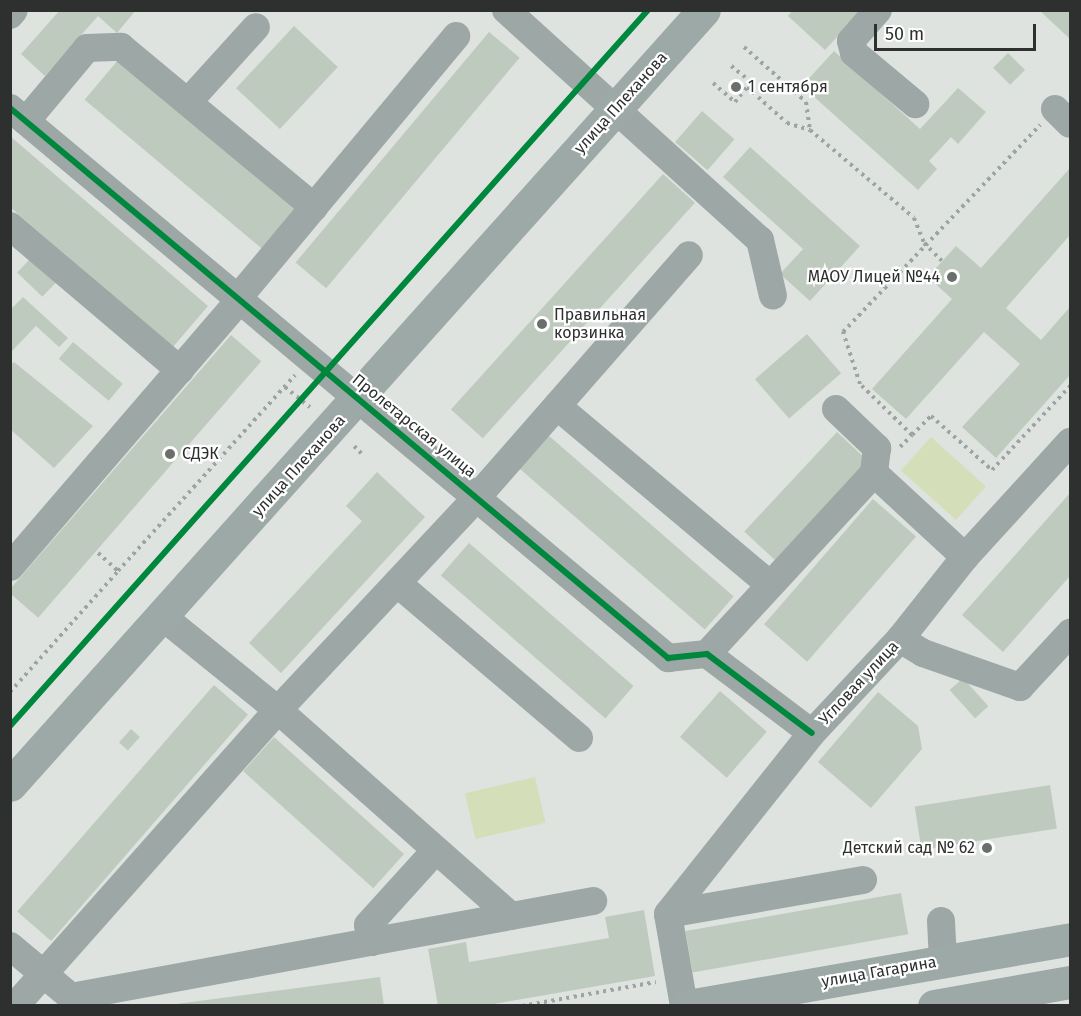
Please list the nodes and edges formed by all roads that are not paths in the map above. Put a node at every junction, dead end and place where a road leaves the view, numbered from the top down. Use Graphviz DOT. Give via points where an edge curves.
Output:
graph roads {
  1 [pos="14,10"];
  2 [pos="506,10"];
  3 [pos="704,10"];
  4 [pos="878,10"];
  5 [pos="10,15"];
  6 [pos="256,27"];
  7 [pos="456,36"];
  8 [pos="188,102"];
  9 [pos="915,104"];
  10 [pos="616,109"];
  11 [pos="18,114"];
  12 [pos="314,207"];
  13 [pos="10,226"];
  14 [pos="689,255"];
  15 [pos="772,296"];
  16 [pos="239,299"];
  17 [pos="180,370"];
  18 [pos="358,399"];
  19 [pos="557,406"];
  20 [pos="836,409"];
  21 [pos="1071,442"];
  22 [pos="874,473"];
  23 [pos="478,496"];
  24 [pos="965,557"];
  25 [pos="10,567"];
  26 [pos="397,583"];
  27 [pos="770,585"];
  28 [pos="163,617"];
  29 [pos="1071,633"];
  30 [pos="900,639"];
  31 [pos="707,654"];
  32 [pos="278,710"];
  33 [pos="812,733"];
  34 [pos="579,738"];
  35 [pos="15,771"];
  36 [pos="436,850"];
  37 [pos="863,880"];
  38 [pos="593,901"];
  39 [pos="668,914"];
  40 [pos="511,916"];
  41 [pos="941,921"];
  42 [pos="1071,939"];
  43 [pos="372,942"];
  44 [pos="10,946"];
  45 [pos="942,961"];
  46 [pos="44,975"];
  47 [pos="1071,982"];
  48 [pos="15,1005"];
  49 [pos="686,1005"];
  50 [pos="934,1005"];
  1 -- 5 [label="street"];
  2 -- 10 [label="street"];
  3 -- 10 [label="main road, улица Плеханова"];
  4 -- 9 [label="street" via="851,41 854,53"];
  6 -- 8 [label="street"];
  7 -- 12 [label="street"];
  8 -- 11 [label="street" via="121,46 87,48"];
  8 -- 12 [label="street"];
  10 -- 15 [label="street" via="760,240"];
  10 -- 18 [label="main road, улица Плеханова"];
  11 -- 16 [label="street, Пролетарская улица"];
  12 -- 16 [label="street"];
  13 -- 17 [label="street"];
  14 -- 19 [label="street"];
  16 -- 17 [label="street"];
  16 -- 18 [label="street, Пролетарская улица" via="312,371"];
  17 -- 25 [label="street"];
  18 -- 23 [label="street, Пролетарская улица"];
  18 -- 28 [label="main road, улица Плеханова"];
  19 -- 23 [label="street"];
  19 -- 27 [label="street"];
  20 -- 22 [label="street" via="877,448"];
  21 -- 24 [label="street, Угловая улица"];
  22 -- 24 [label="street"];
  22 -- 27 [label="street"];
  23 -- 26 [label="street"];
  23 -- 31 [label="street, Пролетарская улица" via="668,658"];
  24 -- 30 [label="street, Угловая улица"];
  26 -- 32 [label="street"];
  26 -- 34 [label="street"];
  27 -- 31 [label="street"];
  28 -- 32 [label="street"];
  28 -- 35 [label="main road, улица Плеханова"];
  29 -- 30 [label="street" via="1020,687 923,653"];
  30 -- 33 [label="street, Угловая улица"];
  31 -- 33 [label="street"];
  32 -- 36 [label="street"];
  32 -- 46 [label="street"];
  33 -- 39 [label="street, Угловая улица"];
  36 -- 40 [label="street"];
  36 -- 43 [label="street" via="368,925"];
  37 -- 39 [label="street"];
  38 -- 40 [label="street"];
  39 -- 49 [label="street"];
  40 -- 43 [label="street"];
  41 -- 45 [label="street"];
  42 -- 45 [label="main road, улица Гагарина"];
  43 -- 46 [label="street" via="71,997"];
  44 -- 46 [label="street"];
  45 -- 49 [label="main road, улица Гагарина"];
  46 -- 48 [label="street"];
  47 -- 50 [label="main road"];
}
